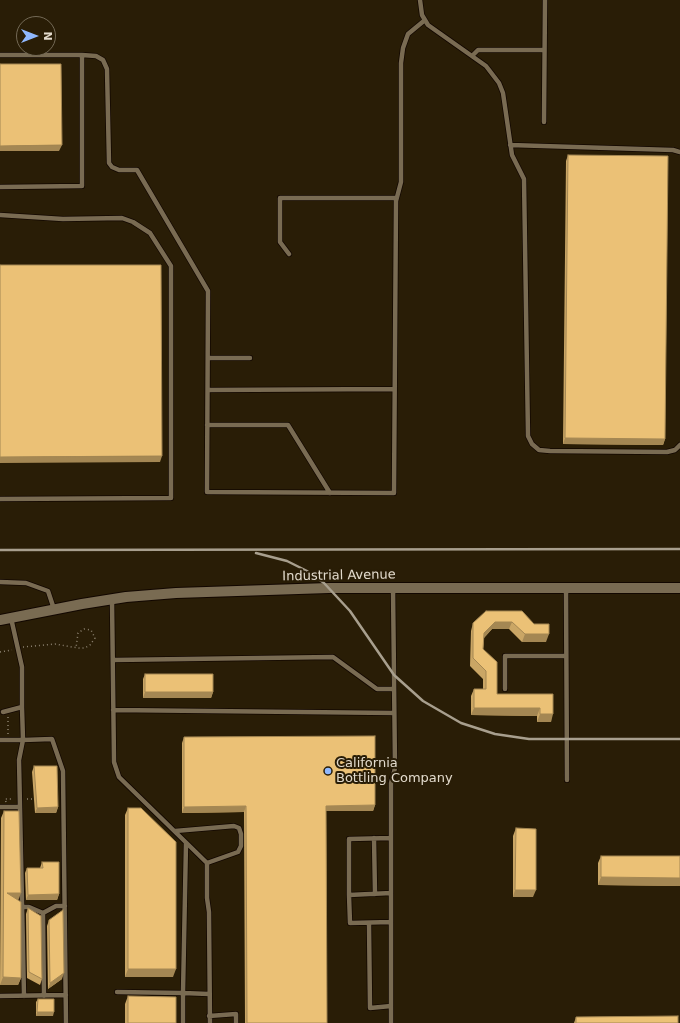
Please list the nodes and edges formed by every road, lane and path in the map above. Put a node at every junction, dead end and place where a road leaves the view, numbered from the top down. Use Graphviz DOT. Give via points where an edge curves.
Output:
graph roads {
  1 [pos="420,0"];
  2 [pos="545,0"];
  3 [pos="425,20"];
  4 [pos="544,50"];
  5 [pos="0,55"];
  6 [pos="82,55"];
  7 [pos="473,55"];
  8 [pos="544,122"];
  9 [pos="510,145"];
  10 [pos="680,152"];
  11 [pos="0,187"];
  12 [pos="396,198"];
  13 [pos="0,215"];
  14 [pos="289,254"];
  15 [pos="208,358"];
  16 [pos="250,358"];
  17 [pos="394,389"];
  18 [pos="208,390"];
  19 [pos="207,425"];
  20 [pos="680,445"];
  21 [pos="330,493"];
  22 [pos="0,499"];
  23 [pos="0,582"];
  24 [pos="393,587"];
  25 [pos="566,588"];
  26 [pos="680,588"];
  27 [pos="112,599"];
  28 [pos="54,609"];
  29 [pos="11,618"];
  30 [pos="0,620"];
  31 [pos="18,648"];
  32 [pos="76,648"];
  33 [pos="0,652"];
  34 [pos="566,656"];
  35 [pos="113,660"];
  36 [pos="394,689"];
  37 [pos="505,689"];
  38 [pos="22,707"];
  39 [pos="113,710"];
  40 [pos="8,711"];
  41 [pos="3,712"];
  42 [pos="394,713"];
  43 [pos="0,740"];
  44 [pos="9,740"];
  45 [pos="23,740"];
  46 [pos="566,780"];
  47 [pos="0,807"];
  48 [pos="20,807"];
  49 [pos="175,832"];
  50 [pos="374,838"];
  51 [pos="391,838"];
  52 [pos="186,843"];
  53 [pos="207,863"];
  54 [pos="391,893"];
  55 [pos="375,894"];
  56 [pos="349,895"];
  57 [pos="65,906"];
  58 [pos="22,907"];
  59 [pos="43,913"];
  60 [pos="391,922"];
  61 [pos="369,923"];
  62 [pos="116,992"];
  63 [pos="183,993"];
  64 [pos="210,994"];
  65 [pos="66,995"];
  66 [pos="0,996"];
  67 [pos="24,996"];
  68 [pos="44,996"];
  69 [pos="391,1006"];
  70 [pos="210,1016"];
  71 [pos="66,1023"];
  72 [pos="183,1023"];
  73 [pos="210,1023"];
  74 [pos="236,1023"];
  75 [pos="391,1023"];
  1 -- 3 [label="lane"];
  2 -- 4 [label="lane"];
  3 -- 7 [label="lane" via="437,32"];
  3 -- 12 [label="lane" via="408,34 403,48 401,182"];
  4 -- 7 [label="lane" via="478,50"];
  4 -- 8 [label="lane"];
  5 -- 6 [label="lane"];
  6 -- 11 [label="lane" via="82,186"];
  6 -- 15 [label="lane" via="96,56 103,60 107,69 109,162 112,167 119,170 137,170 208,291"];
  7 -- 9 [label="lane" via="486,66 499,83 505,104"];
  9 -- 10 [label="lane"];
  9 -- 20 [label="lane" via="524,179 528,436 532,444 539,450 667,452 675,450"];
  12 -- 14 [label="lane" via="280,198 280,242"];
  12 -- 17 [label="lane"];
  13 -- 22 [label="lane" via="63,219 122,218 150,233 171,266 172,483 172,498"];
  15 -- 16 [label="lane"];
  15 -- 18 [label="lane"];
  17 -- 18 [label="lane"];
  17 -- 21 [label="lane" via="394,493"];
  18 -- 19 [label="lane"];
  19 -- 21 [label="lane" via="288,425"];
  19 -- 21 [label="lane" via="207,492"];
  23 -- 28 [label="lane" via="26,583 48,591"];
  24 -- 25 [label="street, Industrial Avenue"];
  24 -- 27 [label="street, Industrial Avenue" via="189,593"];
  24 -- 36 [label="lane"];
  25 -- 26 [label="street, Industrial Avenue"];
  25 -- 34 [label="lane"];
  27 -- 28 [label="street, Industrial Avenue"];
  27 -- 35 [label="lane"];
  28 -- 29 [label="street, Industrial Avenue"];
  29 -- 30 [label="street, Industrial Avenue"];
  29 -- 31 [label="lane"];
  31 -- 32 [label="path" via="55,644"];
  31 -- 33 [label="path"];
  31 -- 38 [label="lane" via="22,667"];
  32 -- 32 [label="path" via="85,648 93,642 95,638 91,630 84,629 78,633"];
  34 -- 37 [label="lane" via="505,656"];
  34 -- 46 [label="lane"];
  35 -- 36 [label="lane" via="333,657 377,689"];
  35 -- 39 [label="lane"];
  36 -- 42 [label="lane"];
  38 -- 40 [label="lane"];
  38 -- 45 [label="lane"];
  39 -- 42 [label="lane"];
  39 -- 49 [label="lane" via="113,754 119,777"];
  40 -- 41 [label="lane"];
  40 -- 44 [label="path"];
  42 -- 51 [label="lane" via="395,768 390,783"];
  43 -- 44 [label="lane"];
  44 -- 45 [label="lane"];
  45 -- 48 [label="lane" via="19,760"];
  45 -- 57 [label="lane" via="52,739 63,771"];
  47 -- 48 [label="lane"];
  48 -- 58 [label="lane"];
  49 -- 52 [label="lane"];
  49 -- 53 [label="lane" via="234,826 239,828 241,846 238,852"];
  50 -- 51 [label="lane"];
  50 -- 55 [label="lane"];
  50 -- 56 [label="lane" via="349,839"];
  51 -- 54 [label="lane"];
  52 -- 53 [label="lane"];
  52 -- 63 [label="lane"];
  53 -- 64 [label="lane"];
  54 -- 55 [label="lane"];
  54 -- 60 [label="lane"];
  55 -- 56 [label="lane"];
  56 -- 61 [label="lane" via="350,923"];
  57 -- 59 [label="lane" via="56,906"];
  57 -- 65 [label="lane"];
  58 -- 59 [label="lane" via="29,906"];
  58 -- 67 [label="lane"];
  59 -- 68 [label="lane"];
  60 -- 61 [label="lane"];
  60 -- 69 [label="lane"];
  61 -- 69 [label="lane" via="370,1008"];
  62 -- 63 [label="lane"];
  63 -- 64 [label="lane"];
  63 -- 72 [label="lane"];
  64 -- 70 [label="lane"];
  65 -- 68 [label="lane"];
  65 -- 71 [label="lane"];
  66 -- 67 [label="lane"];
  67 -- 68 [label="lane"];
  69 -- 75 [label="lane"];
  70 -- 73 [label="lane"];
  70 -- 74 [label="lane" via="236,1014"];
}
